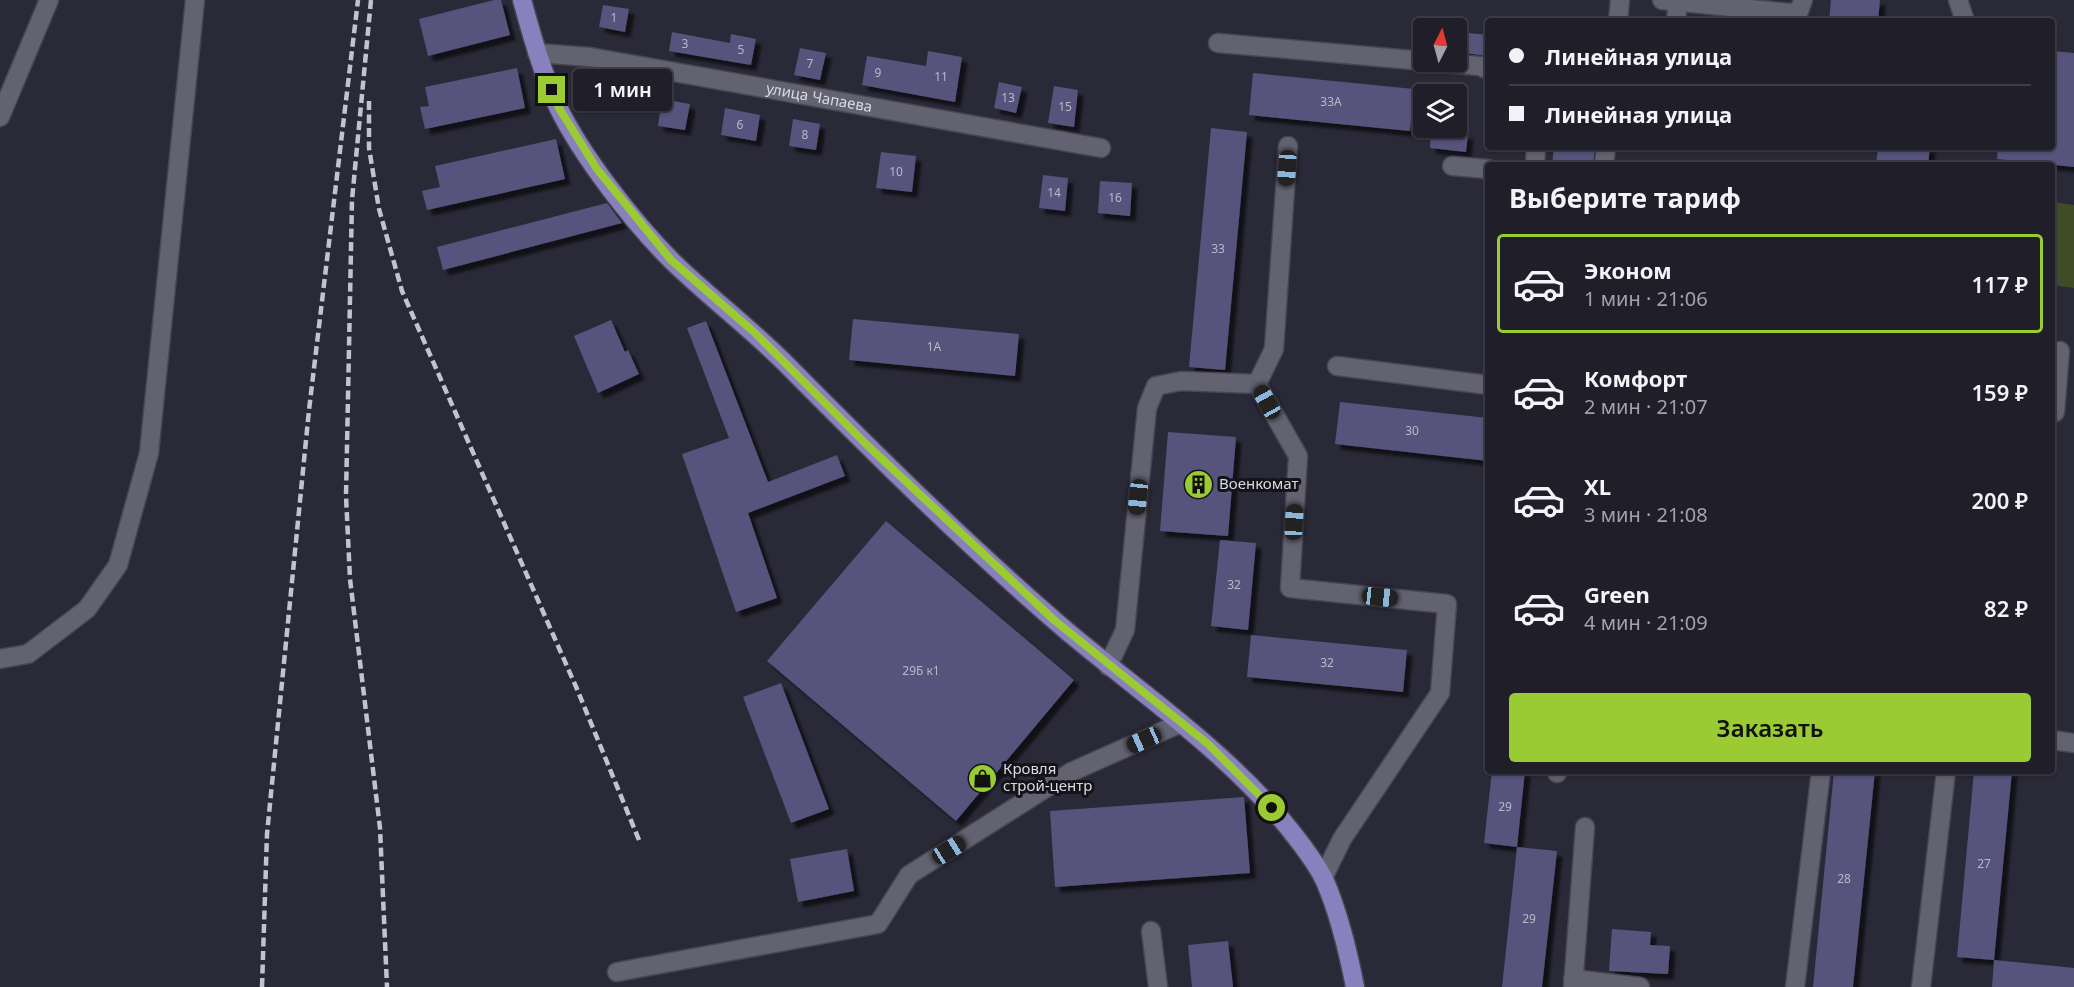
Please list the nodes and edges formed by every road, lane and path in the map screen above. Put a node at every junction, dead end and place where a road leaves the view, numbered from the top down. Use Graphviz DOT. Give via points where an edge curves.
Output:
graph roads {
  1 [pos="49,0"];
  2 [pos="195,0"];
  3 [pos="522,0"];
  4 [pos="1620,0"];
  5 [pos="1803,0"];
  6 [pos="1958,0"];
  7 [pos="1670,1"];
  8 [pos="1618,18"];
  9 [pos="1675,18"];
  10 [pos="1964,18"];
  11 [pos="1218,43"];
  12 [pos="537,53"];
  13 [pos="1413,60"];
  14 [pos="1467,65"];
  15 [pos="1485,68"];
  16 [pos="0,117"];
  17 [pos="1288,146"];
  18 [pos="1101,148"];
  19 [pos="1452,166"];
  20 [pos="1485,169"];
  21 [pos="2062,351"];
  22 [pos="1337,366"];
  23 [pos="1257,384"];
  24 [pos="1485,385"];
  25 [pos="2055,412"];
  26 [pos="0,659"];
  27 [pos="1108,666"];
  28 [pos="1181,723"];
  29 [pos="2055,741"];
  30 [pos="2074,744"];
  31 [pos="1821,774"];
  32 [pos="1946,774"];
  33 [pos="1584,827"];
  34 [pos="1323,878"];
  35 [pos="1151,931"];
  36 [pos="617,972"];
  37 [pos="1573,983"];
  38 [pos="1158,987"];
  39 [pos="1355,987"];
  40 [pos="1640,987"];
  41 [pos="1796,987"];
  42 [pos="1921,987"];
  1 -- 16 [label="street"];
  2 -- 26 [label="street" via="149,453 118,565 87,609 28,654"];
  3 -- 12 [label="main road"];
  4 -- 8 [label="street"];
  5 -- 7 [label="street" via="1799,10 1790,13"];
  6 -- 10 [label="street"];
  7 -- 9 [label="street"];
  11 -- 13 [label="street"];
  12 -- 18 [label="street, улица Чапаева" via="590,57"];
  12 -- 27 [label="main road" via="559,108 597,169 671,260 754,332 875,453"];
  14 -- 15 [label="street"];
  17 -- 23 [label="street" via="1274,349"];
  19 -- 20 [label="street"];
  21 -- 25 [label="street"];
  22 -- 24 [label="street"];
  23 -- 27 [label="street" via="1181,381 1156,386 1147,408 1125,630"];
  23 -- 34 [label="street" via="1298,456 1290,588 1447,604 1440,693 1342,839"];
  27 -- 28 [label="main road"];
  28 -- 34 [label="main road" via="1257,790"];
  28 -- 36 [label="street" via="1071,772 909,875 878,924"];
  29 -- 30 [label="street"];
  31 -- 41 [label="street"];
  32 -- 42 [label="street"];
  33 -- 37 [label="street"];
  34 -- 39 [label="main road"];
  35 -- 38 [label="street"];
  37 -- 40 [label="street"];
}
